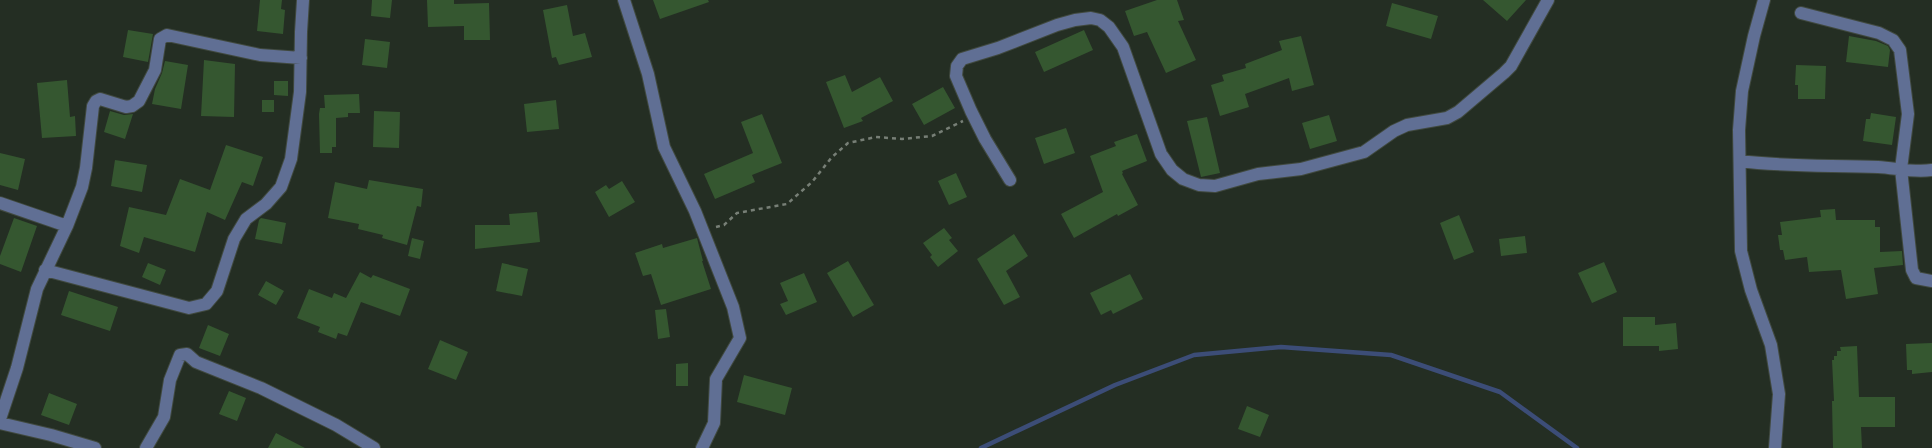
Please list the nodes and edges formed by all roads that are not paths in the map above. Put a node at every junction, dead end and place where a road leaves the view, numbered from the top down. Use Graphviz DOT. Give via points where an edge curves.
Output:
graph roads {
  1 [pos="303,0"];
  2 [pos="624,0"];
  3 [pos="1548,0"];
  4 [pos="1764,0"];
  5 [pos="1801,13"];
  6 [pos="301,58"];
  7 [pos="1740,160"];
  8 [pos="1901,170"];
  9 [pos="1932,170"];
  10 [pos="1010,180"];
  11 [pos="0,203"];
  12 [pos="67,226"];
  13 [pos="44,270"];
  14 [pos="1932,281"];
  15 [pos="0,419"];
  16 [pos="0,423"];
  17 [pos="95,448"];
  18 [pos="146,448"];
  19 [pos="374,448"];
  20 [pos="702,448"];
  21 [pos="1775,448"];
  1 -- 6 [label="street"];
  2 -- 20 [label="street" via="648,74 664,147 734,307 740,338 716,379 714,423"];
  3 -- 10 [label="street" via="1511,66 1458,112 1447,118 1407,125 1356,154 1215,186 1199,186 1183,179 1161,154 1123,46 1109,27 1092,18 1057,25 962,58 956,66 956,76 971,111"];
  4 -- 7 [label="street" via="1742,91"];
  5 -- 8 [label="street" via="1879,33 1893,40 1900,50 1908,114"];
  6 -- 12 [label="street" via="260,55 167,35 160,39 155,70 139,101 126,107 100,99 93,106 82,188"];
  6 -- 13 [label="street" via="300,92 290,158 281,187 246,219 234,239 217,291 206,304 189,308"];
  7 -- 8 [label="street" via="1760,164"];
  7 -- 21 [label="street" via="1740,251 1771,345 1779,394"];
  8 -- 9 [label="street"];
  8 -- 14 [label="street" via="1912,270 1916,278"];
  11 -- 12 [label="street"];
  12 -- 13 [label="street"];
  13 -- 15 [label="street"];
  16 -- 17 [label="street"];
  18 -- 19 [label="street" via="164,417 170,380 180,354 187,354 196,362 261,388"];
}
